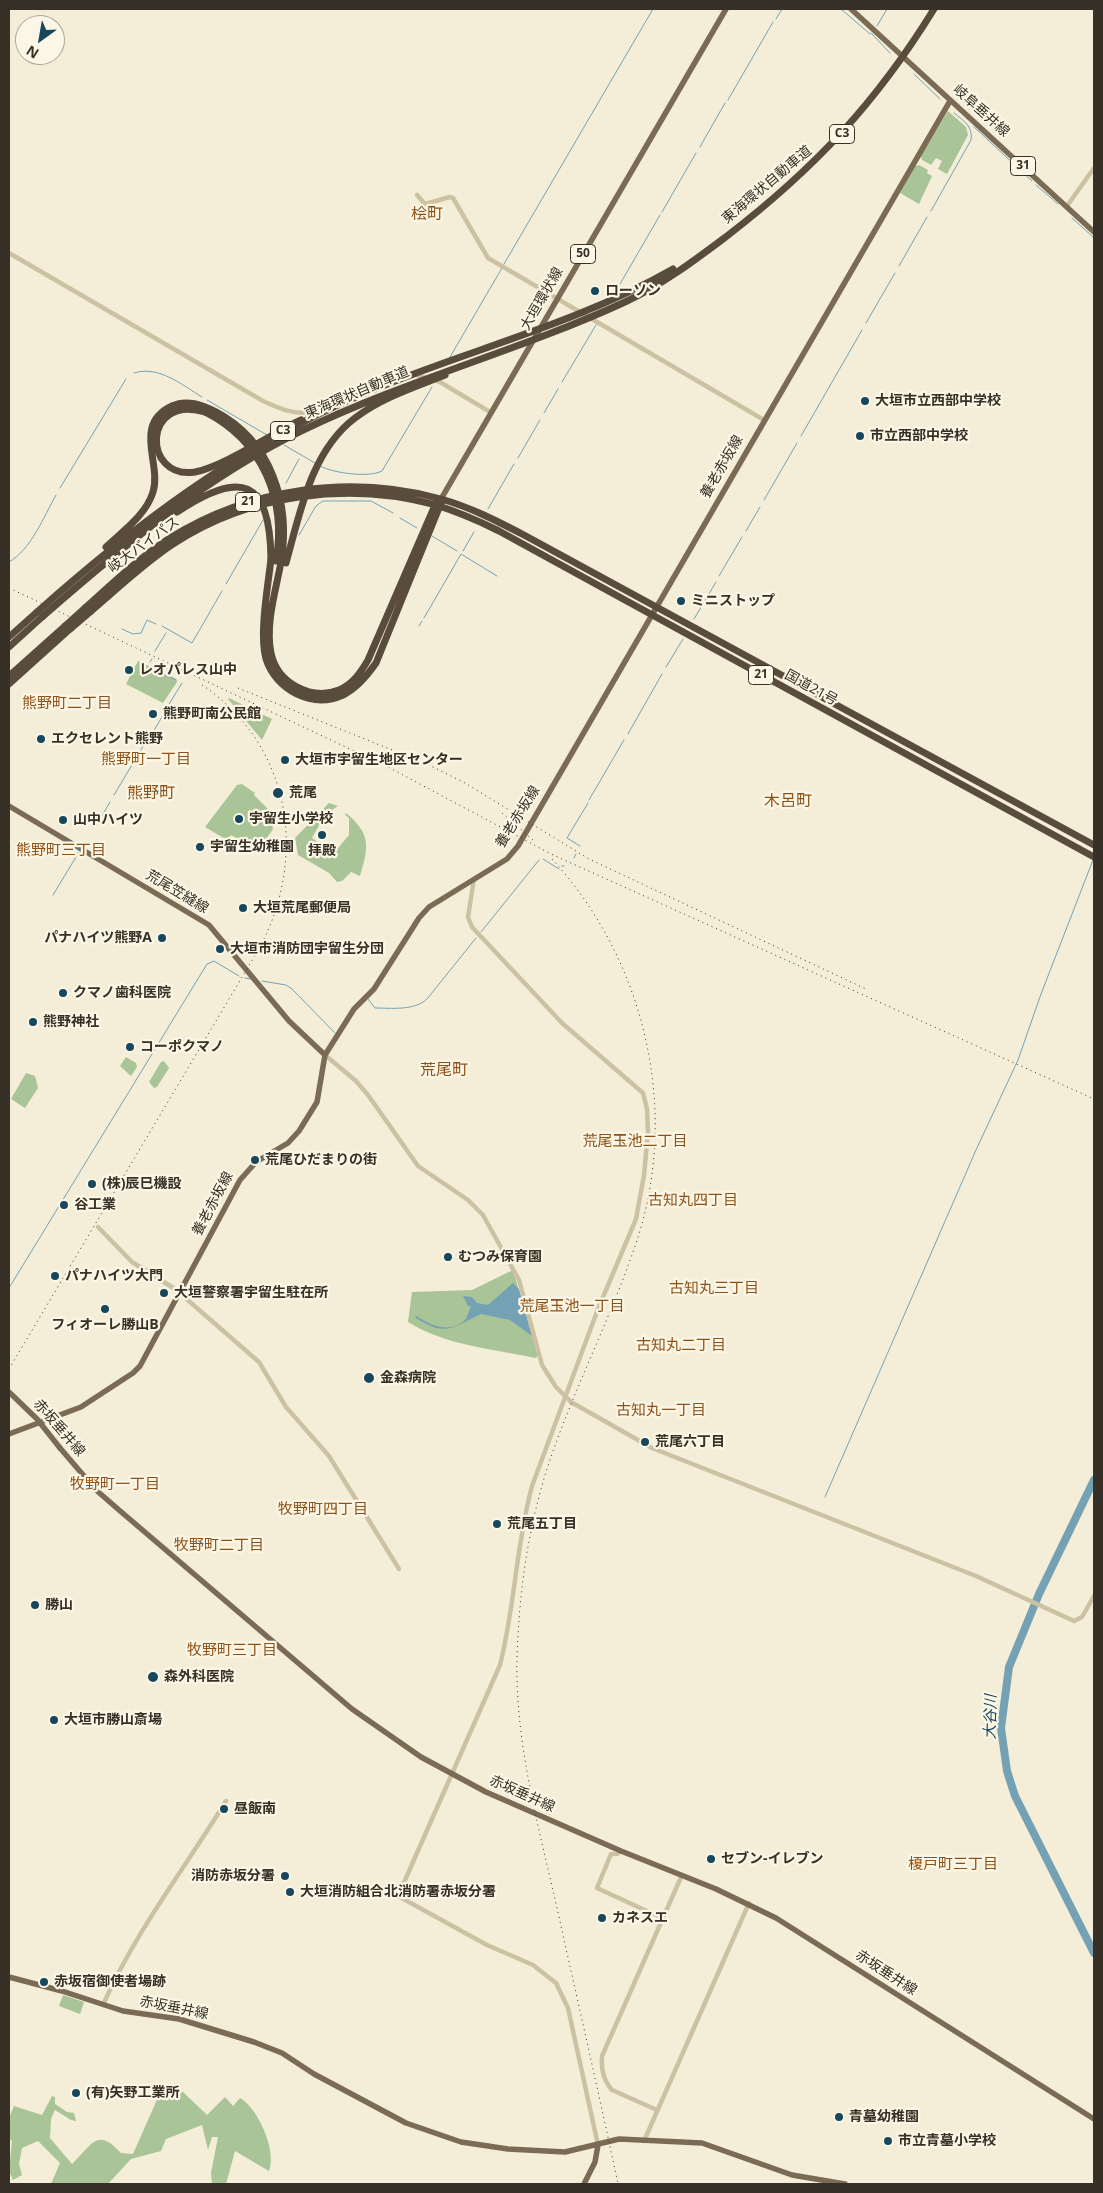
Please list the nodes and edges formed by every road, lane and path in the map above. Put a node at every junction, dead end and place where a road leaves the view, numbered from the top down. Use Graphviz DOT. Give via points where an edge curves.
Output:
graph roads {
  1 [pos="726,9"];
  2 [pos="851,9"];
  3 [pos="934,9"];
  4 [pos="950,100"];
  5 [pos="1094,168"];
  6 [pos="416,195"];
  7 [pos="1067,206"];
  8 [pos="1094,232"];
  9 [pos="724,237"];
  10 [pos="9,253"];
  11 [pos="557,299"];
  12 [pos="522,344"];
  13 [pos="328,409"];
  14 [pos="490,412"];
  15 [pos="764,420"];
  16 [pos="441,499"];
  17 [pos="438,506"];
  18 [pos="278,561"];
  19 [pos="72,591"];
  20 [pos="656,606"];
  21 [pos="88,609"];
  22 [pos="36,612"];
  23 [pos="650,615"];
  24 [pos="269,620"];
  25 [pos="67,628"];
  26 [pos="9,637"];
  27 [pos="9,647"];
  28 [pos="9,676"];
  29 [pos="9,684"];
  30 [pos="9,806"];
  31 [pos="1092,844"];
  32 [pos="1094,857"];
  33 [pos="474,880"];
  34 [pos="325,1055"];
  35 [pos="98,1227"];
  36 [pos="180,1293"];
  37 [pos="9,1392"];
  38 [pos="564,1397"];
  39 [pos="9,1434"];
  40 [pos="399,1569"];
  41 [pos="1094,1596"];
  42 [pos="452,1775"];
  43 [pos="226,1801"];
  44 [pos="621,1851"];
  45 [pos="682,1876"];
  46 [pos="749,1903"];
  47 [pos="662,1918"];
  48 [pos="9,1977"];
  49 [pos="103,2004"];
  50 [pos="658,2110"];
  51 [pos="1094,2119"];
  52 [pos="644,2141"];
  53 [pos="598,2145"];
  54 [pos="584,2184"];
  55 [pos="845,2184"];
  1 -- 11 [label="main road, 大垣環状線 / 50"];
  2 -- 4 [label="main road, 岐阜垂井線 / 31"];
  3 -- 9 [label="highway, 東海環状自動車道 / C3, bridge" via="897,66 853,122 803,173"];
  4 -- 7 [label="main road, 岐阜垂井線 / 31"];
  4 -- 15 [label="main road, 養老赤坂線"];
  5 -- 7 [label="street"];
  6 -- 11 [label="street" via="425,204 450,196 453,198 486,256"];
  7 -- 8 [label="main road, 岐阜垂井線 / 31"];
  9 -- 12 [label="highway, 東海環状自動車道 / C3, bridge" via="677,272 628,300"];
  9 -- 13 [label="highway, 東海環状自動車道 / C3, bridge" via="649,283 594,309 388,383"];
  10 -- 14 [label="street" via="263,402 284,410 307,413 382,378 410,374 440,382"];
  11 -- 14 [label="main road, 大垣環状線 / 50"];
  11 -- 15 [label="street"];
  12 -- 18 [label="highway, bridge" via="378,404 347,424 321,458"];
  12 -- 19 [label="highway, 東海環状自動車道 / C3, bridge" via="392,390 268,448 165,515"];
  13 -- 18 [label="highway, bridge" via="304,418 257,442 249,447 242,451 216,465 197,472 181,472 165,463 156,446 157,430 171,413 196,409 223,422 247,444 253,451 264,466 276,497"];
  13 -- 22 [label="highway, 東海環状自動車道 / C3, bridge" via="266,441 185,492 128,534"];
  14 -- 16 [label="main road, 大垣環状線 / 50"];
  15 -- 20 [label="main road, 養老赤坂線"];
  16 -- 17 [label="highway"];
  16 -- 20 [label="highway, 国道21号 / 21" via="502,524"];
  16 -- 21 [label="highway, 岐大バイパス / 21" via="385,488 347,487 287,493 238,505 202,520 170,539 134,565"];
  17 -- 21 [label="highway, 岐大バイパス / 21" via="384,495 338,493 248,508 173,544"];
  17 -- 23 [label="highway, 国道21号 / 21" via="499,531"];
  17 -- 24 [label="highway" via="368,660 348,685 332,692 316,693 300,689 286,680 273,660"];
  18 -- 19 [label="highway, bridge" via="261,502 244,489 224,488 207,494 160,524"];
  18 -- 22 [label="highway, bridge" via="284,540 283,508 277,485 262,455 243,432 218,413 199,405 178,404 161,414 151,432 155,479 145,508"];
  18 -- 24 [label="highway"];
  18 -- 24 [label="highway"];
  19 -- 27 [label="highway, 東海環状自動車道 / C3, bridge"];
  20 -- 23 [label="main road, 養老赤坂線"];
  20 -- 31 [label="highway, 国道21号 / 21"];
  21 -- 25 [label="highway, 岐大バイパス / 21, bridge"];
  22 -- 26 [label="highway, 東海環状自動車道 / C3"];
  23 -- 32 [label="highway, 国道21号 / 21"];
  23 -- 33 [label="main road, 養老赤坂線" via="518,846 507,858"];
  25 -- 28 [label="highway, 岐大バイパス / 21"];
  25 -- 29 [label="highway, 岐大バイパス / 21"];
  30 -- 34 [label="main road, 荒尾笠縫線" via="208,925 289,1021"];
  33 -- 34 [label="main road, 養老赤坂線" via="424,912 374,989 354,1009"];
  33 -- 38 [label="street" via="468,917 472,927 562,1024 639,1088 647,1109 644,1175 636,1219"];
  34 -- 36 [label="main road, 養老赤坂線" via="320,1090 309,1117 294,1137 244,1173"];
  34 -- 38 [label="street" via="368,1095 418,1166 468,1200 483,1215 519,1280 542,1365"];
  35 -- 36 [label="street" via="136,1265"];
  36 -- 39 [label="main road, 養老赤坂線" via="147,1356 133,1373 81,1407"];
  36 -- 40 [label="street" via="264,1368 286,1407 328,1456"];
  37 -- 42 [label="main road, 赤坂垂井線, bridge" via="96,1490 119,1510 352,1709 392,1739"];
  38 -- 41 [label="street" via="652,1448 972,1574 1069,1619 1078,1621"];
  38 -- 42 [label="street" via="524,1515 500,1665"];
  42 -- 44 [label="main road, 赤坂垂井線"];
  42 -- 53 [label="street" via="398,1896 532,1965 556,1983 568,2008"];
  43 -- 49 [label="street" via="166,1893 114,1979"];
  44 -- 45 [label="main road, 赤坂垂井線"];
  44 -- 47 [label="street" via="611,1854 597,1888"];
  45 -- 46 [label="main road, 赤坂垂井線"];
  45 -- 47 [label="street"];
  46 -- 50 [label="street"];
  46 -- 51 [label="main road, 赤坂垂井線"];
  47 -- 50 [label="street" via="602,2056 601,2065 612,2090"];
  48 -- 49 [label="main road, 赤坂垂井線"];
  49 -- 53 [label="main road, 赤坂垂井線" via="132,2013 204,2025 254,2042 282,2053 314,2074 406,2123 452,2140 532,2151 571,2152"];
  50 -- 52 [label="street"];
  52 -- 53 [label="main road, 赤坂垂井線" via="619,2139"];
  52 -- 55 [label="main road, 赤坂垂井線" via="702,2143 792,2175"];
  53 -- 54 [label="main road" via="595,2162"];
}
